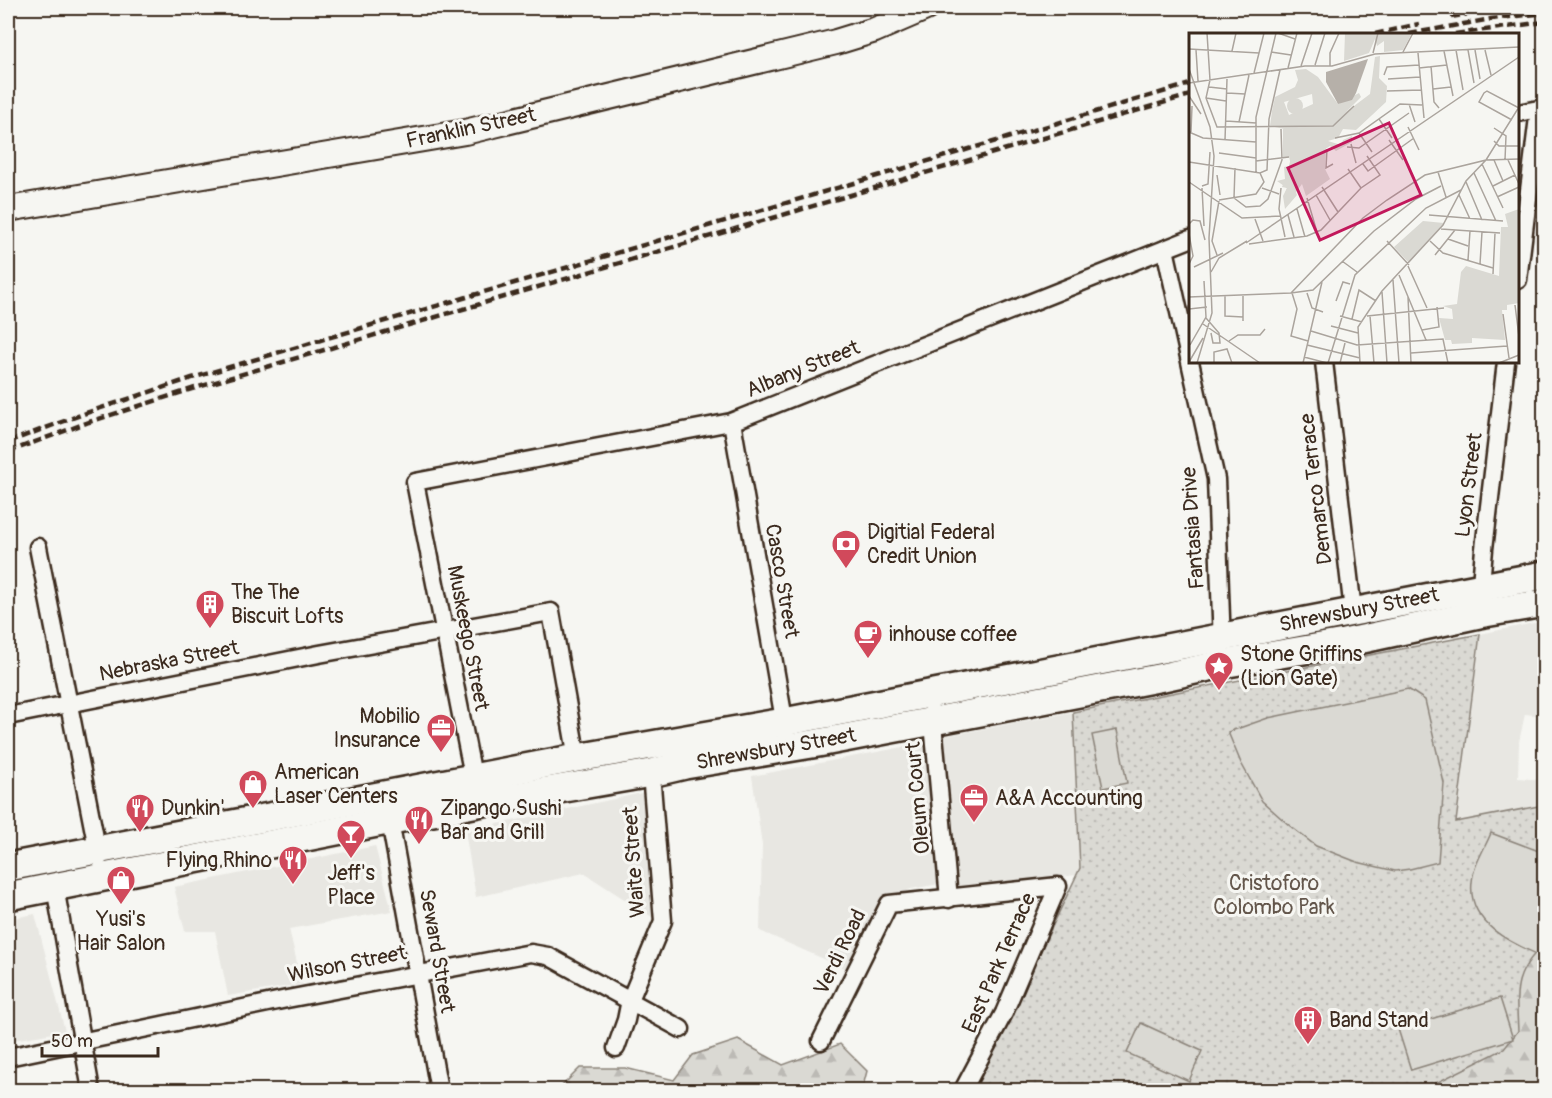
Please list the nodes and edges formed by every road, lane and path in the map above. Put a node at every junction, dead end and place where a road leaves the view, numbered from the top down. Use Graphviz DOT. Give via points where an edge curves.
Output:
graph roads {
  1 [pos="926,8"];
  2 [pos="1542,109"];
  3 [pos="1519,113"];
  4 [pos="8,209"];
  5 [pos="1189,240"];
  6 [pos="1165,249"];
  7 [pos="1519,273"];
  8 [pos="1189,357"];
  9 [pos="1190,363"];
  10 [pos="1324,363"];
  11 [pos="1506,363"];
  12 [pos="732,422"];
  13 [pos="415,482"];
  14 [pos="38,547"];
  15 [pos="1545,575"];
  16 [pos="1481,586"];
  17 [pos="1545,603"];
  18 [pos="1353,611"];
  19 [pos="1479,614"];
  20 [pos="444,631"];
  21 [pos="1222,650"];
  22 [pos="929,693"];
  23 [pos="69,703"];
  24 [pos="8,716"];
  25 [pos="934,721"];
  26 [pos="786,735"];
  27 [pos="577,758"];
  28 [pos="651,773"];
  29 [pos="476,790"];
  30 [pos="390,821"];
  31 [pos="100,863"];
  32 [pos="8,867"];
  33 [pos="55,887"];
  34 [pos="8,896"];
  35 [pos="949,899"];
  36 [pos="418,973"];
  37 [pos="630,1000"];
  38 [pos="681,1029"];
  39 [pos="820,1041"];
  40 [pos="82,1043"];
  41 [pos="616,1048"];
  42 [pos="8,1057"];
  43 [pos="91,1090"];
  44 [pos="439,1090"];
  45 [pos="963,1090"];
  1 -- 4 [label="main road, Franklin Street" via="828,45 465,132"];
  2 -- 3 [label="street"];
  2 -- 7 [label="street"];
  5 -- 6 [label="street, Albany Street"];
  6 -- 8 [label="street, Fantasia Drive"];
  6 -- 12 [label="street, Albany Street"];
  9 -- 21 [label="street, Fantasia Drive" via="1216,479"];
  10 -- 18 [label="street, Demarco Terrace"];
  11 -- 16 [label="street, Lyon Street"];
  12 -- 13 [label="street, Albany Street"];
  12 -- 26 [label="street, Casco Street"];
  13 -- 20 [label="street, Muskeego Street"];
  14 -- 23 [label="street"];
  15 -- 16 [label="main road, Shrewsbury Street"];
  16 -- 18 [label="main road, Shrewsbury Street"];
  16 -- 19 [label="street, Lyon Street"];
  17 -- 19 [label="main road, Shrewsbury Street"];
  18 -- 21 [label="main road, Shrewsbury Street"];
  19 -- 21 [label="main road, Shrewsbury Street" via="1344,643"];
  20 -- 23 [label="street, Nebraska Street"];
  20 -- 27 [label="street, Nebraska Street" via="551,612"];
  20 -- 29 [label="street, Muskeego Street"];
  21 -- 22 [label="main road, Shrewsbury Street"];
  21 -- 25 [label="main road, Shrewsbury Street"];
  22 -- 25 [label="street, Oleum Court"];
  22 -- 26 [label="main road, Shrewsbury Street"];
  23 -- 24 [label="street, Nebraska Street"];
  23 -- 31 [label="street"];
  25 -- 26 [label="main road, Shrewsbury Street"];
  25 -- 35 [label="street, Oleum Court"];
  26 -- 27 [label="main road, Shrewsbury Street"];
  26 -- 28 [label="main road, Shrewsbury Street"];
  27 -- 29 [label="main road, Shrewsbury Street"];
  28 -- 29 [label="main road, Shrewsbury Street"];
  28 -- 37 [label="street, Waite Street" via="663,921"];
  29 -- 30 [label="main road, Shrewsbury Street"];
  29 -- 31 [label="main road, Shrewsbury Street"];
  30 -- 31 [label="main road, Shrewsbury Street"];
  30 -- 36 [label="street, Seward Street"];
  31 -- 32 [label="main road, Shrewsbury Street"];
  31 -- 33 [label="main road, Shrewsbury Street"];
  33 -- 34 [label="main road, Shrewsbury Street"];
  33 -- 40 [label="street"];
  35 -- 39 [label="street, Verdi Road" via="889,904"];
  35 -- 45 [label="street, East Park Terrace" via="1058,886 1004,1013"];
  36 -- 37 [label="street, Wilson Street" via="531,953 548,956"];
  36 -- 40 [label="street, Wilson Street"];
  36 -- 44 [label="street, Seward Street"];
  37 -- 38 [label="street, Wilson Street"];
  37 -- 41 [label="street, Waite Street"];
  40 -- 42 [label="street, Wilson Street"];
  40 -- 43 [label="street"];
}
